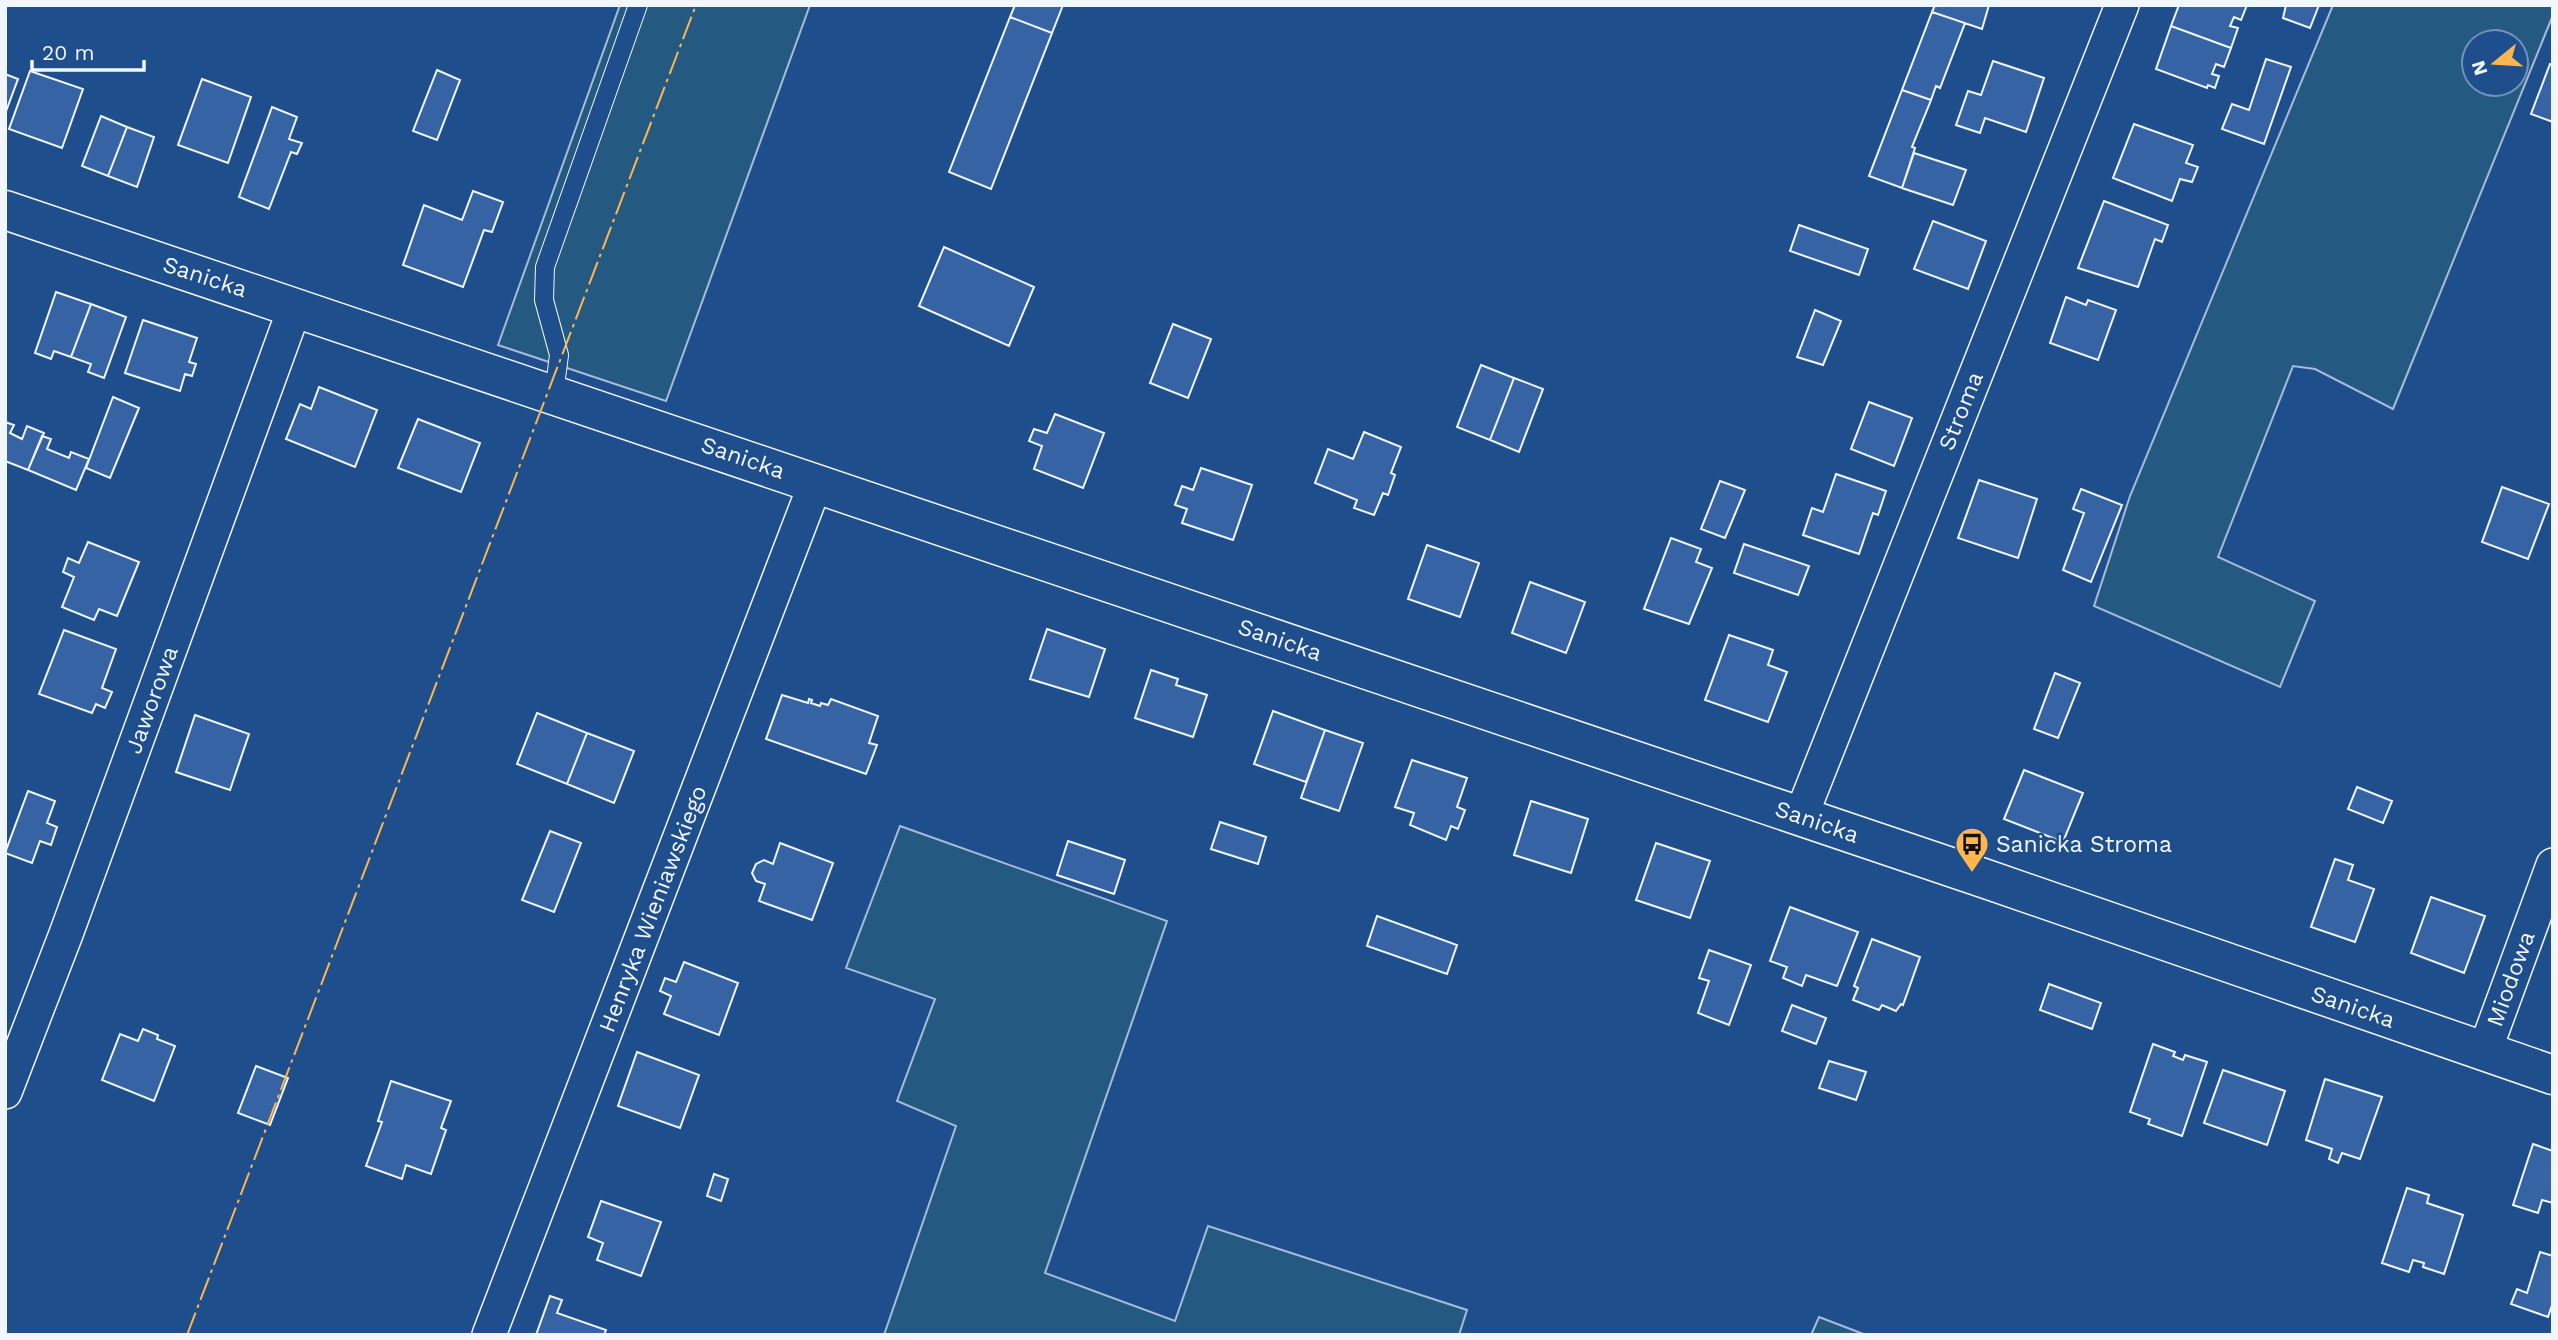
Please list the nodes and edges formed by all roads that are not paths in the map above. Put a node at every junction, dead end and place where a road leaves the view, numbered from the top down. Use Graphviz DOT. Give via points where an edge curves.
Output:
graph roads {
  1 [pos="638,5"];
  2 [pos="2122,5"];
  3 [pos="5,210"];
  4 [pos="295,307"];
  5 [pos="554,394"];
  6 [pos="816,482"];
  7 [pos="1801,816"];
  8 [pos="2553,865"];
  9 [pos="2484,1053"];
  10 [pos="2553,1075"];
  11 [pos="5,1091"];
  12 [pos="489,1335"];
  1 -- 5 [label="lane" via="545,267 544,300 559,355"];
  2 -- 7 [label="street, Stroma"];
  3 -- 4 [label="street, Sanicka"];
  4 -- 5 [label="street, Sanicka"];
  4 -- 11 [label="street, Jaworowa"];
  5 -- 6 [label="street, Sanicka"];
  6 -- 7 [label="street, Sanicka"];
  6 -- 12 [label="street, Henryka Wieniawskiego"];
  7 -- 9 [label="street, Sanicka"];
  8 -- 9 [label="street, Miodowa"];
  9 -- 10 [label="street, Sanicka"];
}
